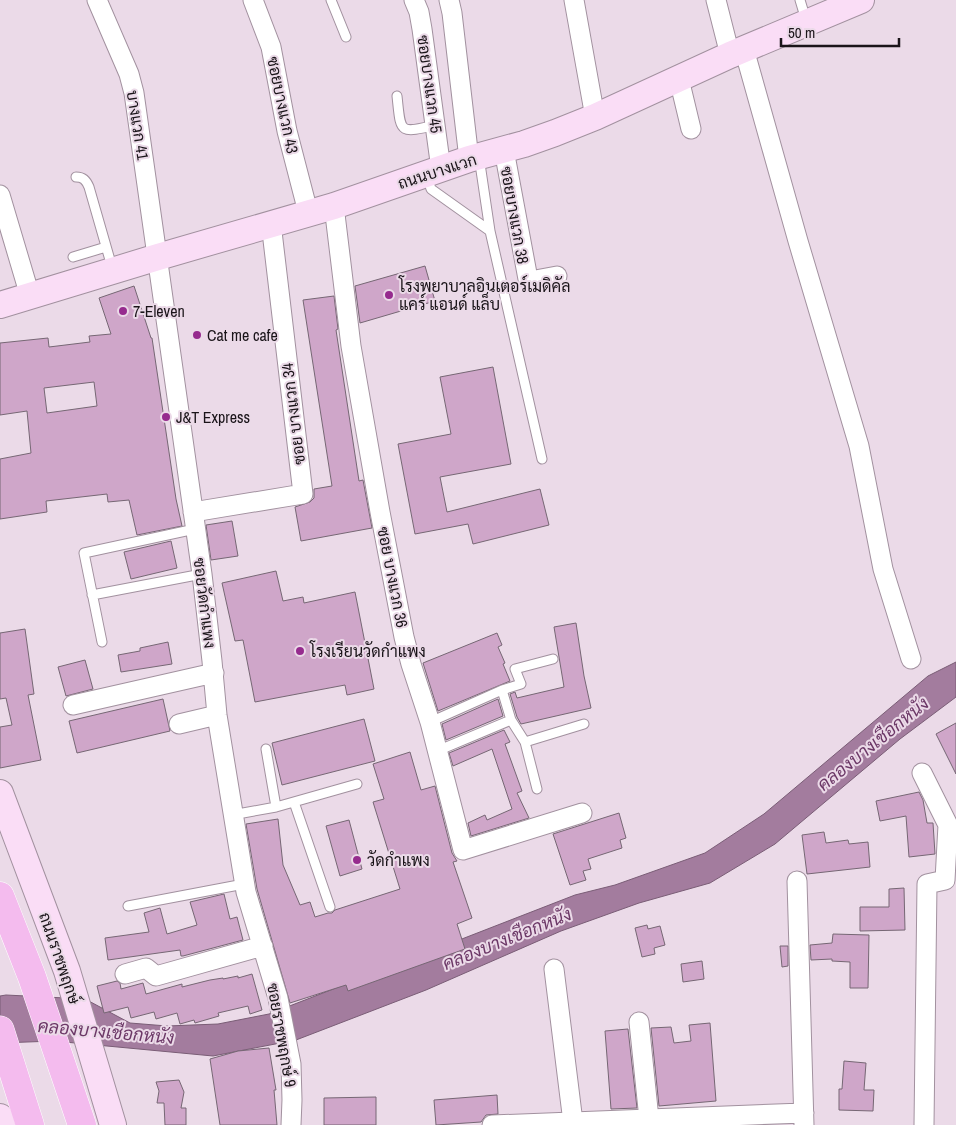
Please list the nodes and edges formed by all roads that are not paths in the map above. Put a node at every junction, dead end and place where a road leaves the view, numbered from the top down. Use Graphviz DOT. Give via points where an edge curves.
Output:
graph roads {
  1 [pos="97,0"];
  2 [pos="253,0"];
  3 [pos="331,0"];
  4 [pos="414,0"];
  5 [pos="448,0"];
  6 [pos="574,0"];
  7 [pos="716,0"];
  8 [pos="859,0"];
  9 [pos="803,11"];
  10 [pos="346,36"];
  11 [pos="737,52"];
  12 [pos="679,79"];
  13 [pos="396,96"];
  14 [pos="595,117"];
  15 [pos="436,125"];
  16 [pos="691,129"];
  17 [pos="504,150"];
  18 [pos="474,158"];
  19 [pos="434,171"];
  20 [pos="76,177"];
  21 [pos="0,195"];
  22 [pos="334,206"];
  23 [pos="308,212"];
  24 [pos="271,223"];
  25 [pos="490,231"];
  26 [pos="73,257"];
  27 [pos="158,257"];
  28 [pos="110,258"];
  29 [pos="558,276"];
  30 [pos="30,296"];
  31 [pos="0,305"];
  32 [pos="542,459"];
  33 [pos="194,521"];
  34 [pos="202,574"];
  35 [pos="92,596"];
  36 [pos="102,642"];
  37 [pos="911,658"];
  38 [pos="554,659"];
  39 [pos="214,673"];
  40 [pos="502,690"];
  41 [pos="73,705"];
  42 [pos="217,715"];
  43 [pos="512,720"];
  44 [pos="430,722"];
  45 [pos="179,724"];
  46 [pos="584,724"];
  47 [pos="525,742"];
  48 [pos="266,749"];
  49 [pos="437,751"];
  50 [pos="922,773"];
  51 [pos="357,784"];
  52 [pos="537,789"];
  53 [pos="0,794"];
  54 [pos="294,802"];
  55 [pos="276,807"];
  56 [pos="582,813"];
  57 [pos="232,816"];
  58 [pos="797,881"];
  59 [pos="244,884"];
  60 [pos="0,896"];
  61 [pos="128,906"];
  62 [pos="330,907"];
  63 [pos="263,946"];
  64 [pos="554,969"];
  65 [pos="126,974"];
  66 [pos="640,1022"];
  67 [pos="0,1030"];
  68 [pos="79,1114"];
  69 [pos="0,1117"];
  70 [pos="649,1119"];
  71 [pos="804,1119"];
  72 [pos="573,1122"];
  73 [pos="2,1125"];
  74 [pos="30,1125"];
  75 [pos="113,1125"];
  76 [pos="291,1125"];
  77 [pos="492,1125"];
  78 [pos="924,1125"];
  1 -- 27 [label="street, บางแวก 41" via="134,93"];
  2 -- 23 [label="street, ซอยบางแวก 43" via="271,47 287,131"];
  3 -- 10 [label="lane"];
  4 -- 15 [label="street, ซอยบางแวก 45" via="422,29"];
  5 -- 18 [label="street"];
  6 -- 14 [label="street"];
  7 -- 11 [label="street"];
  8 -- 9 [label="main road, ถนนบางแวก"];
  9 -- 11 [label="main road, ถนนบางแวก"];
  11 -- 12 [label="main road, ถนนบางแวก"];
  11 -- 37 [label="street" via="859,446 883,569"];
  12 -- 14 [label="main road, ถนนบางแวก"];
  12 -- 16 [label="street"];
  13 -- 15 [label="lane" via="404,128 410,131"];
  14 -- 17 [label="main road, ถนนบางแวก"];
  15 -- 19 [label="street, ซอยบางแวก 45"];
  17 -- 18 [label="main road, ถนนบางแวก"];
  17 -- 29 [label="street, ซอยบางแวก 38" via="526,276 530,281"];
  18 -- 19 [label="main road, ถนนบางแวก"];
  18 -- 25 [label="lane"];
  19 -- 22 [label="main road, ถนนบางแวก"];
  19 -- 25 [label="lane" via="431,189"];
  20 -- 28 [label="lane" via="88,183"];
  21 -- 30 [label="street"];
  22 -- 23 [label="main road, ถนนบางแวก"];
  22 -- 44 [label="street, ซอย บางแวก 36" via="351,346 380,512 410,664"];
  23 -- 24 [label="main road, ถนนบางแวก"];
  24 -- 27 [label="main road, ถนนบางแวก"];
  24 -- 33 [label="street, ซอย บางแวก 34" via="303,494"];
  25 -- 32 [label="lane"];
  26 -- 28 [label="lane"];
  27 -- 28 [label="main road, ถนนบางแวก"];
  27 -- 33 [label="street, ซอยวัดกำแพง"];
  28 -- 30 [label="main road, ถนนบางแวก"];
  30 -- 31 [label="main road, ถนนบางแวก"];
  33 -- 34 [label="street, ซอยวัดกำแพง"];
  33 -- 35 [label="lane" via="84,553"];
  34 -- 35 [label="lane"];
  34 -- 39 [label="street, ซอยวัดกำแพง"];
  35 -- 36 [label="lane"];
  38 -- 40 [label="lane" via="515,668 521,684"];
  39 -- 41 [label="street"];
  39 -- 42 [label="street, ซอยวัดกำแพง"];
  40 -- 43 [label="lane"];
  40 -- 44 [label="lane"];
  42 -- 45 [label="street"];
  42 -- 57 [label="street, ซอยวัดกำแพง"];
  43 -- 47 [label="lane"];
  43 -- 49 [label="lane"];
  44 -- 49 [label="street, ซอย บางแวก 36"];
  46 -- 47 [label="lane"];
  47 -- 52 [label="lane"];
  48 -- 55 [label="lane"];
  49 -- 56 [label="street, ซอย บางแวก 36" via="463,850"];
  50 -- 78 [label="street" via="948,825 945,880 927,884"];
  51 -- 54 [label="lane"];
  53 -- 75 [label="main road, ถนนราชพฤกษ์" via="13,817 66,971"];
  54 -- 55 [label="lane"];
  54 -- 62 [label="lane"];
  55 -- 57 [label="lane"];
  57 -- 59 [label="street, ซอยวัดกำแพง"];
  58 -- 71 [label="street"];
  59 -- 61 [label="lane"];
  59 -- 63 [label="street, ซอยวัดกำแพง"];
  60 -- 68 [label="main road, ถนนราชพฤกษ์"];
  63 -- 65 [label="street" via="156,976 146,968"];
  63 -- 76 [label="street, ซอยราชพฤกษ์ 9" via="278,998 291,1064"];
  64 -- 72 [label="street"];
  66 -- 70 [label="street"];
  67 -- 74 [label="main road"];
  69 -- 73 [label="main road"];
  70 -- 71 [label="street"];
  70 -- 72 [label="street"];
  72 -- 77 [label="street"];
}
